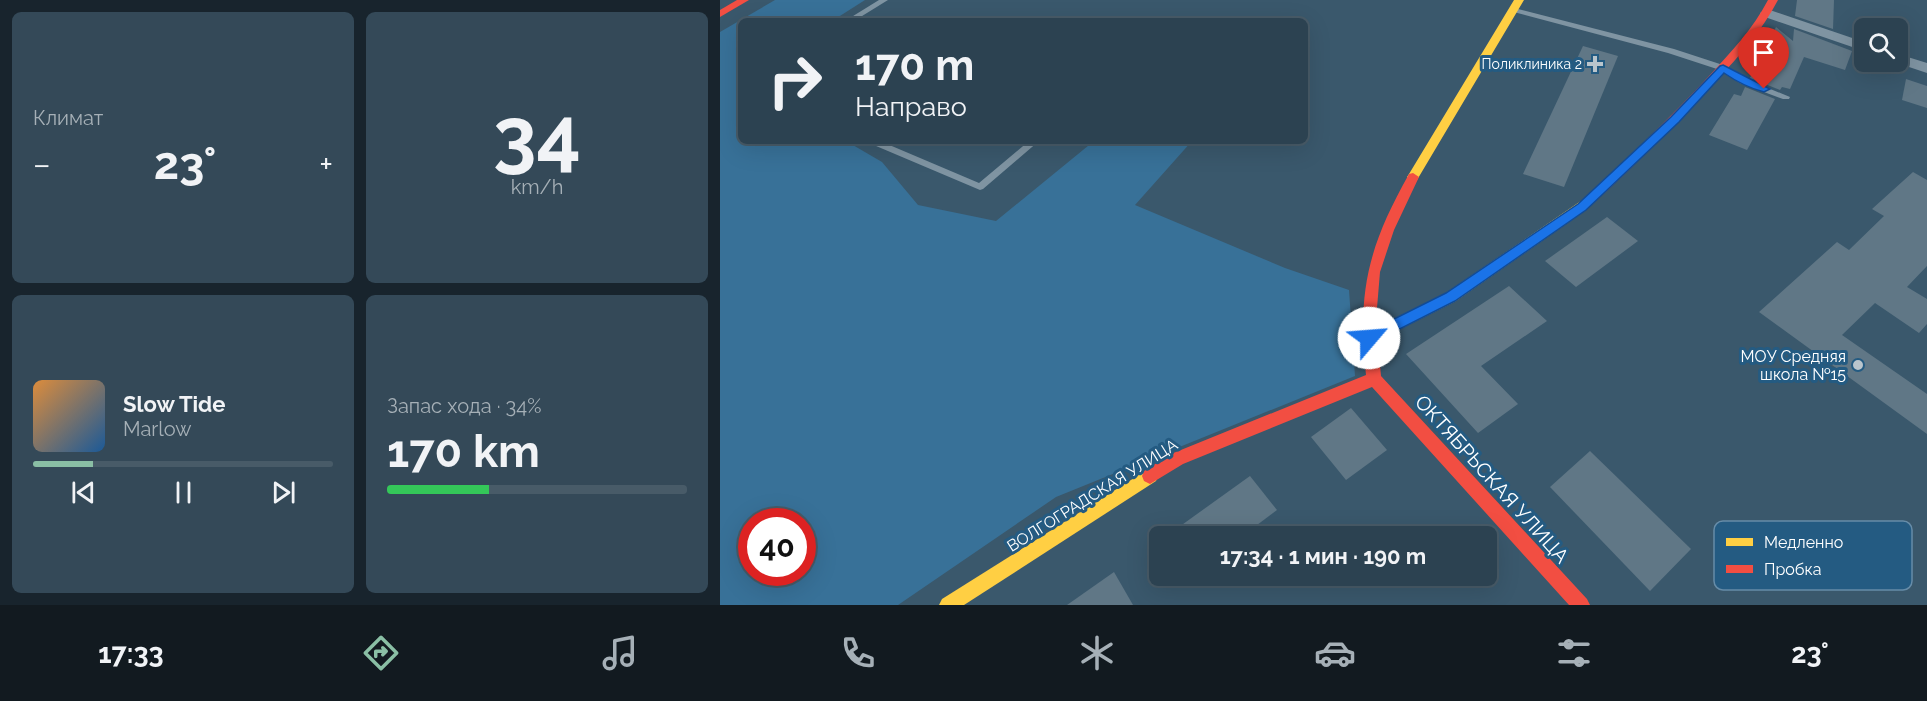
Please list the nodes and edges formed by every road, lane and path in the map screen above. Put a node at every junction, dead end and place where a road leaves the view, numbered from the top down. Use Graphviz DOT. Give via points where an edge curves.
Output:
graph roads {
  1 [pos="744,0"];
  2 [pos="884,0"];
  3 [pos="1773,0"];
  4 [pos="1516,5"];
  5 [pos="720,14"];
  6 [pos="1767,14"];
  7 [pos="854,18"];
  8 [pos="1854,44"];
  9 [pos="1908,61"];
  10 [pos="1723,68"];
  11 [pos="1927,68"];
  12 [pos="1786,97"];
  13 [pos="879,144"];
  14 [pos="1031,144"];
  15 [pos="1369,338"];
  16 [pos="1374,379"];
  17 [pos="948,605"];
  18 [pos="1581,605"];
  1 -- 5 [label="street"];
  2 -- 7 [label="lane"];
  3 -- 6 [label="street"];
  4 -- 10 [label="lane"];
  4 -- 15 [label="street" via="1399,200 1373,276"];
  6 -- 8 [label="street"];
  6 -- 10 [label="street"];
  9 -- 11 [label="street"];
  10 -- 12 [label="lane" via="1743,81"];
  10 -- 15 [label="street" via="1675,120 1582,207 1451,297"];
  13 -- 14 [label="lane" via="980,187"];
  15 -- 16 [label="street"];
  16 -- 17 [label="street, ВОЛГОГРАДСКАЯ УЛИЦА" via="1177,459"];
  16 -- 18 [label="street, ОКТЯБРЬСКАЯ УЛИЦА"];
}
